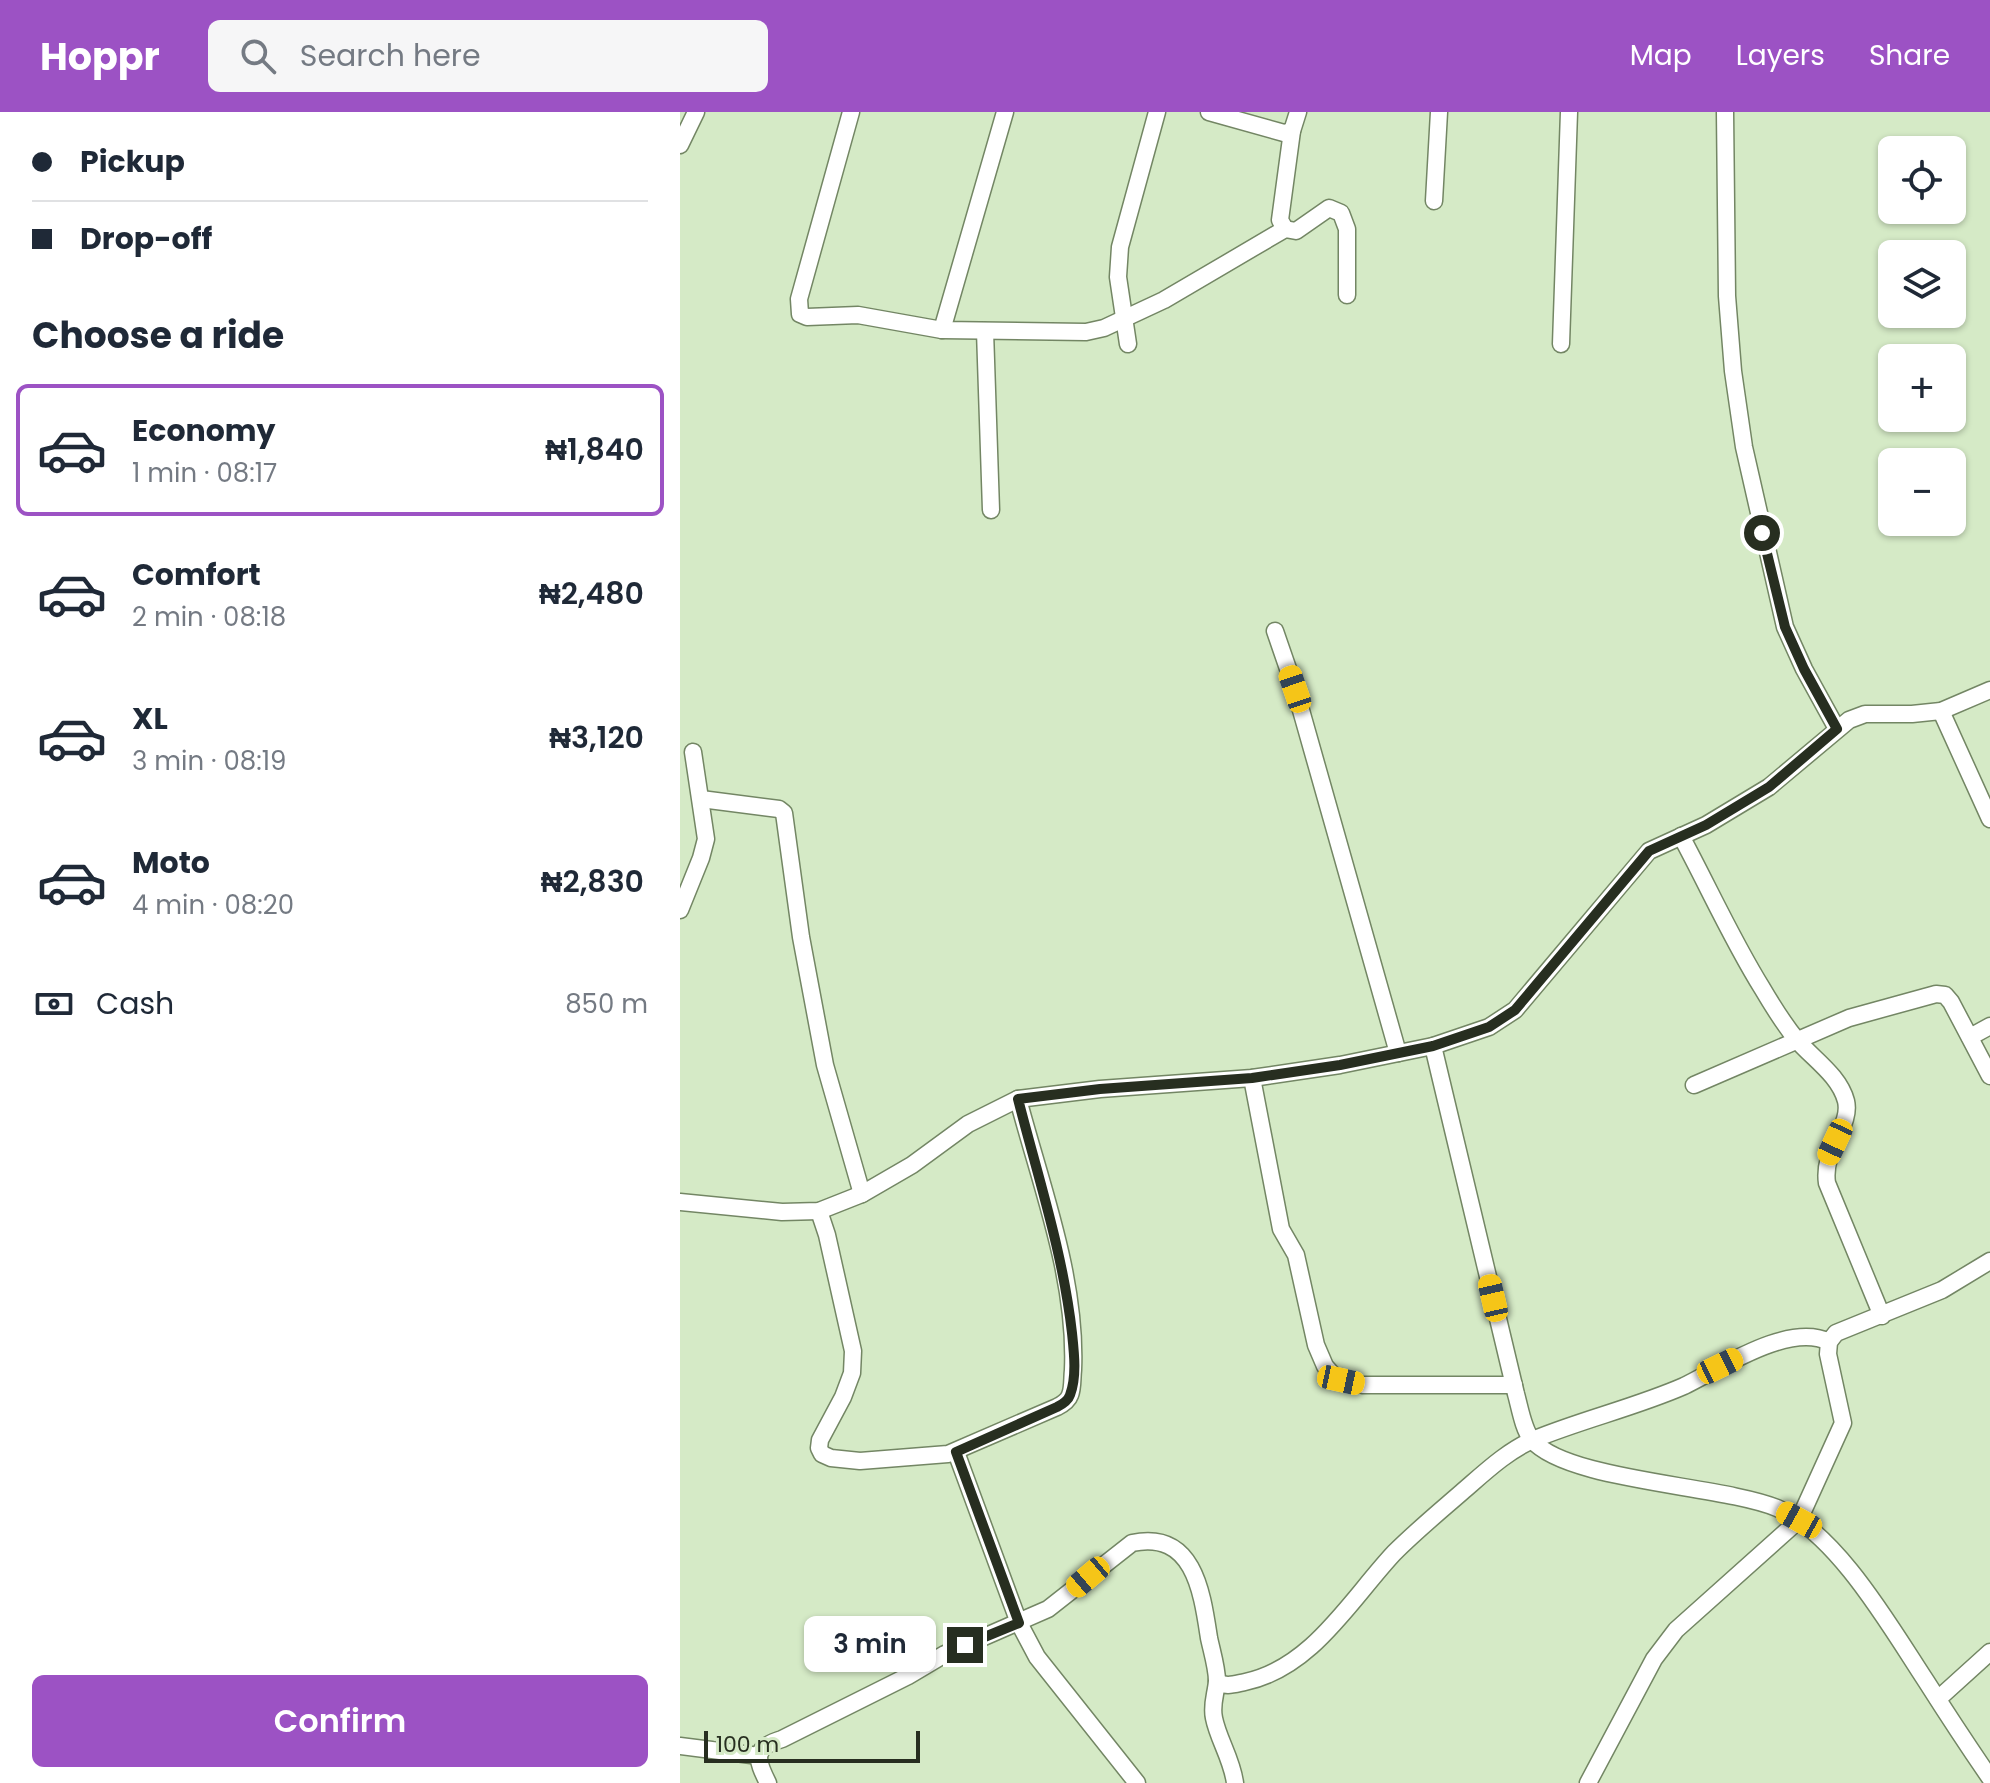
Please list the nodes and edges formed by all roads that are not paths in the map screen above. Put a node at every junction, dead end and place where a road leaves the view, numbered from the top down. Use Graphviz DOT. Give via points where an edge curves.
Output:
graph roads {
  1 [pos="696,112"];
  2 [pos="851,112"];
  3 [pos="1005,112"];
  4 [pos="1157,112"];
  5 [pos="1209,112"];
  6 [pos="1298,112"];
  7 [pos="1439,112"];
  8 [pos="1569,112"];
  9 [pos="1725,112"];
  10 [pos="1292,131"];
  11 [pos="680,145"];
  12 [pos="1434,201"];
  13 [pos="1285,229"];
  14 [pos="1347,295"];
  15 [pos="1125,317"];
  16 [pos="942,330"];
  17 [pos="985,331"];
  18 [pos="1128,344"];
  19 [pos="1561,344"];
  20 [pos="991,510"];
  21 [pos="1275,631"];
  22 [pos="1990,690"];
  23 [pos="1941,711"];
  24 [pos="1837,729"];
  25 [pos="693,752"];
  26 [pos="701,799"];
  27 [pos="1990,819"];
  28 [pos="1681,836"];
  29 [pos="680,910"];
  30 [pos="1990,1026"];
  31 [pos="1970,1037"];
  32 [pos="1797,1040"];
  33 [pos="1433,1046"];
  34 [pos="1398,1053"];
  35 [pos="1990,1076"];
  36 [pos="1252,1078"];
  37 [pos="1694,1085"];
  38 [pos="1018,1099"];
  39 [pos="862,1194"];
  40 [pos="680,1202"];
  41 [pos="819,1211"];
  42 [pos="1990,1261"];
  43 [pos="1882,1316"];
  44 [pos="1829,1342"];
  45 [pos="1514,1385"];
  46 [pos="1532,1440"];
  47 [pos="956,1452"];
  48 [pos="1799,1520"];
  49 [pos="1019,1623"];
  50 [pos="1990,1652"];
  51 [pos="1217,1681"];
  52 [pos="1938,1699"];
  53 [pos="680,1746"];
  54 [pos="759,1756"];
  55 [pos="1990,1778"];
  56 [pos="768,1783"];
  57 [pos="1137,1783"];
  58 [pos="1235,1783"];
  59 [pos="1588,1783"];
  1 -- 11 [label="street"];
  2 -- 16 [label="street" via="799,299 800,314 858,315"];
  3 -- 16 [label="street"];
  4 -- 15 [label="street" via="1120,247 1118,277"];
  5 -- 10 [label="street"];
  6 -- 10 [label="street"];
  7 -- 12 [label="street"];
  8 -- 19 [label="street"];
  9 -- 24 [label="street" via="1727,296 1744,447 1785,627"];
  10 -- 13 [label="street" via="1280,220"];
  13 -- 14 [label="street" via="1296,231 1329,208 1341,213 1347,229"];
  13 -- 15 [label="street"];
  15 -- 17 [label="street" via="1086,332"];
  15 -- 18 [label="street"];
  16 -- 17 [label="street"];
  17 -- 20 [label="street"];
  21 -- 34 [label="street"];
  22 -- 23 [label="street"];
  23 -- 24 [label="street" via="1865,714"];
  23 -- 27 [label="street"];
  24 -- 28 [label="street" via="1769,787"];
  25 -- 26 [label="street"];
  26 -- 29 [label="street" via="706,839"];
  26 -- 39 [label="street" via="784,813 825,1065"];
  28 -- 32 [label="street" via="1761,987"];
  28 -- 33 [label="street" via="1649,851 1633,867 1515,1010 1489,1027"];
  30 -- 31 [label="street"];
  31 -- 32 [label="street" via="1951,1002 1936,994 1849,1018"];
  31 -- 35 [label="street"];
  32 -- 37 [label="street"];
  32 -- 43 [label="street" via="1845,1098 1847,1112 1827,1157 1827,1183"];
  33 -- 34 [label="street"];
  33 -- 45 [label="street"];
  34 -- 36 [label="street"];
  36 -- 38 [label="street"];
  36 -- 45 [label="street" via="1281,1229 1296,1255 1325,1366 1341,1380 1363,1385"];
  38 -- 39 [label="street" via="968,1124"];
  38 -- 47 [label="street" via="1066,1288 1073,1347 1071,1394 1057,1407"];
  39 -- 41 [label="street"];
  40 -- 41 [label="street"];
  41 -- 47 [label="street" via="853,1351 852,1373 820,1440 822,1454 860,1461"];
  42 -- 43 [label="street" via="1942,1290"];
  43 -- 44 [label="street" via="1836,1333"];
  44 -- 46 [label="street" via="1806,1335 1751,1351 1685,1385"];
  44 -- 48 [label="street" via="1843,1423"];
  45 -- 46 [label="street"];
  46 -- 48 [label="street" via="1586,1467 1746,1499"];
  46 -- 51 [label="street" via="1497,1462 1409,1538 1302,1655 1252,1680 1228,1685"];
  47 -- 49 [label="street"];
  48 -- 52 [label="street" via="1867,1593"];
  48 -- 59 [label="street" via="1676,1630 1654,1659"];
  49 -- 51 [label="street" via="1048,1609 1132,1543 1165,1542 1178,1550 1195,1578"];
  49 -- 54 [label="street" via="945,1654 770,1743"];
  49 -- 57 [label="street" via="1063,1693"];
  50 -- 52 [label="street"];
  51 -- 58 [label="street" via="1214,1720"];
  52 -- 55 [label="street"];
  53 -- 54 [label="street"];
  54 -- 56 [label="street"];
}
